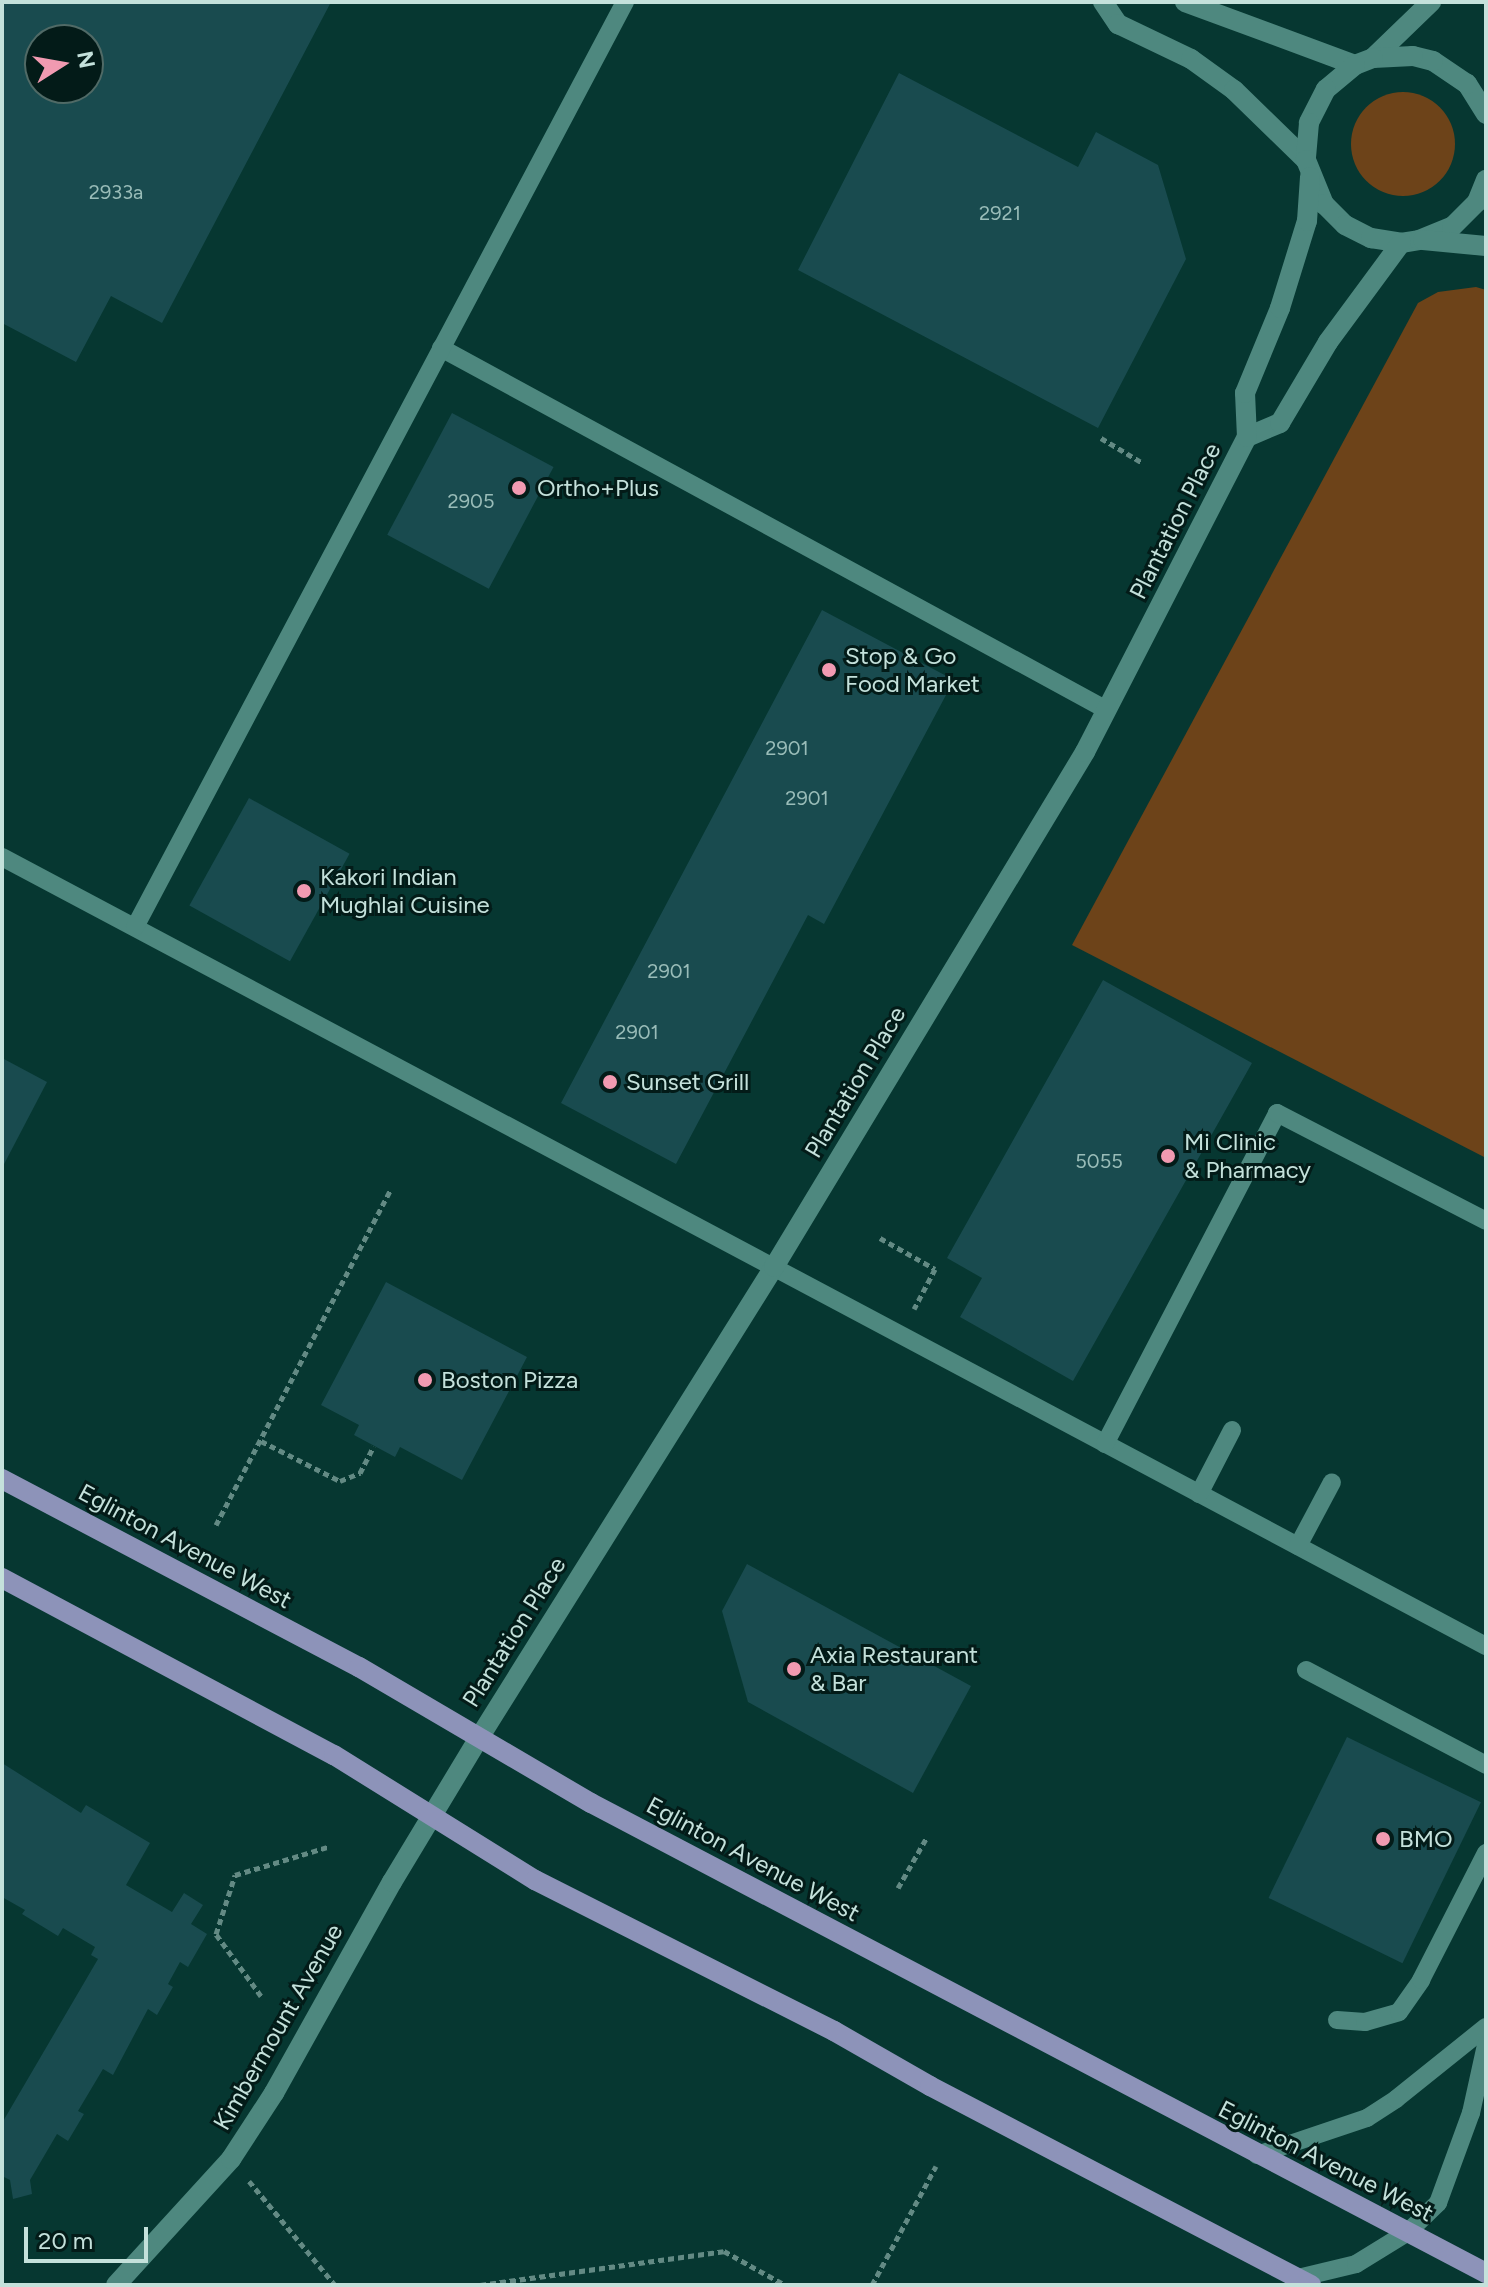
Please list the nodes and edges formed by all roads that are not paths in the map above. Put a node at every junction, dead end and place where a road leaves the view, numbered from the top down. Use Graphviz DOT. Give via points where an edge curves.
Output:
graph roads {
  1 [pos="625,2"];
  2 [pos="1103,2"];
  3 [pos="1185,2"];
  4 [pos="1431,2"];
  5 [pos="1364,62"];
  6 [pos="1484,99"];
  7 [pos="1308,169"];
  8 [pos="1486,180"];
  9 [pos="1410,241"];
  10 [pos="1486,246"];
  11 [pos="441,348"];
  12 [pos="1247,437"];
  13 [pos="1107,710"];
  14 [pos="2,857"];
  15 [pos="135,927"];
  16 [pos="1486,1221"];
  17 [pos="774,1267"];
  18 [pos="1232,1430"];
  19 [pos="1105,1444"];
  20 [pos="2,1479"];
  21 [pos="1332,1482"];
  22 [pos="1199,1494"];
  23 [pos="1298,1546"];
  24 [pos="2,1578"];
  25 [pos="1486,1646"];
  26 [pos="1306,1670"];
  27 [pos="479,1738"];
  28 [pos="1486,1765"];
  29 [pos="432,1816"];
  30 [pos="1486,1853"];
  31 [pos="1337,2020"];
  32 [pos="1486,2027"];
  33 [pos="1486,2045"];
  34 [pos="1257,2155"];
  35 [pos="1408,2232"];
  36 [pos="1486,2273"];
  37 [pos="1304,2282"];
  38 [pos="116,2285"];
  1 -- 11 [label="lane"];
  2 -- 7 [label="street" via="1118,24 1191,59 1234,90"];
  3 -- 5 [label="street"];
  4 -- 5 [label="street"];
  5 -- 6 [label="street" via="1413,56 1433,61"];
  5 -- 7 [label="street, Plantation Place" via="1326,89 1309,123"];
  7 -- 9 [label="street" via="1324,204 1345,225 1371,238"];
  7 -- 12 [label="street, Plantation Place" via="1307,221 1280,308 1245,393"];
  8 -- 9 [label="street" via="1477,202 1452,227"];
  9 -- 10 [label="street"];
  9 -- 12 [label="street, Plantation Place" via="1328,342 1280,423"];
  11 -- 13 [label="lane"];
  11 -- 15 [label="lane"];
  12 -- 13 [label="street, Plantation Place"];
  13 -- 17 [label="street, Plantation Place"];
  14 -- 15 [label="lane"];
  15 -- 17 [label="lane"];
  16 -- 19 [label="lane" via="1277,1113"];
  17 -- 19 [label="lane"];
  17 -- 27 [label="street, Plantation Place"];
  18 -- 22 [label="lane"];
  19 -- 22 [label="lane"];
  20 -- 27 [label="main road, Eglinton Avenue West" via="359,1667"];
  21 -- 23 [label="lane"];
  22 -- 23 [label="lane"];
  23 -- 25 [label="lane"];
  24 -- 29 [label="main road" via="334,1755"];
  26 -- 28 [label="lane"];
  27 -- 29 [label="street, Plantation Place"];
  27 -- 34 [label="main road, Eglinton Avenue West" via="591,1803"];
  29 -- 37 [label="main road" via="535,1880 834,2031"];
  29 -- 38 [label="street, Kimbermount Avenue" via="231,2159"];
  30 -- 31 [label="lane" via="1399,2012 1365,2022"];
  32 -- 34 [label="lane" via="1367,2118"];
  33 -- 35 [label="lane" via="1449,2180 1438,2203"];
  34 -- 35 [label="main road, Eglinton Avenue West"];
  35 -- 36 [label="main road, Eglinton Avenue West"];
  35 -- 37 [label="lane" via="1356,2264"];
}
